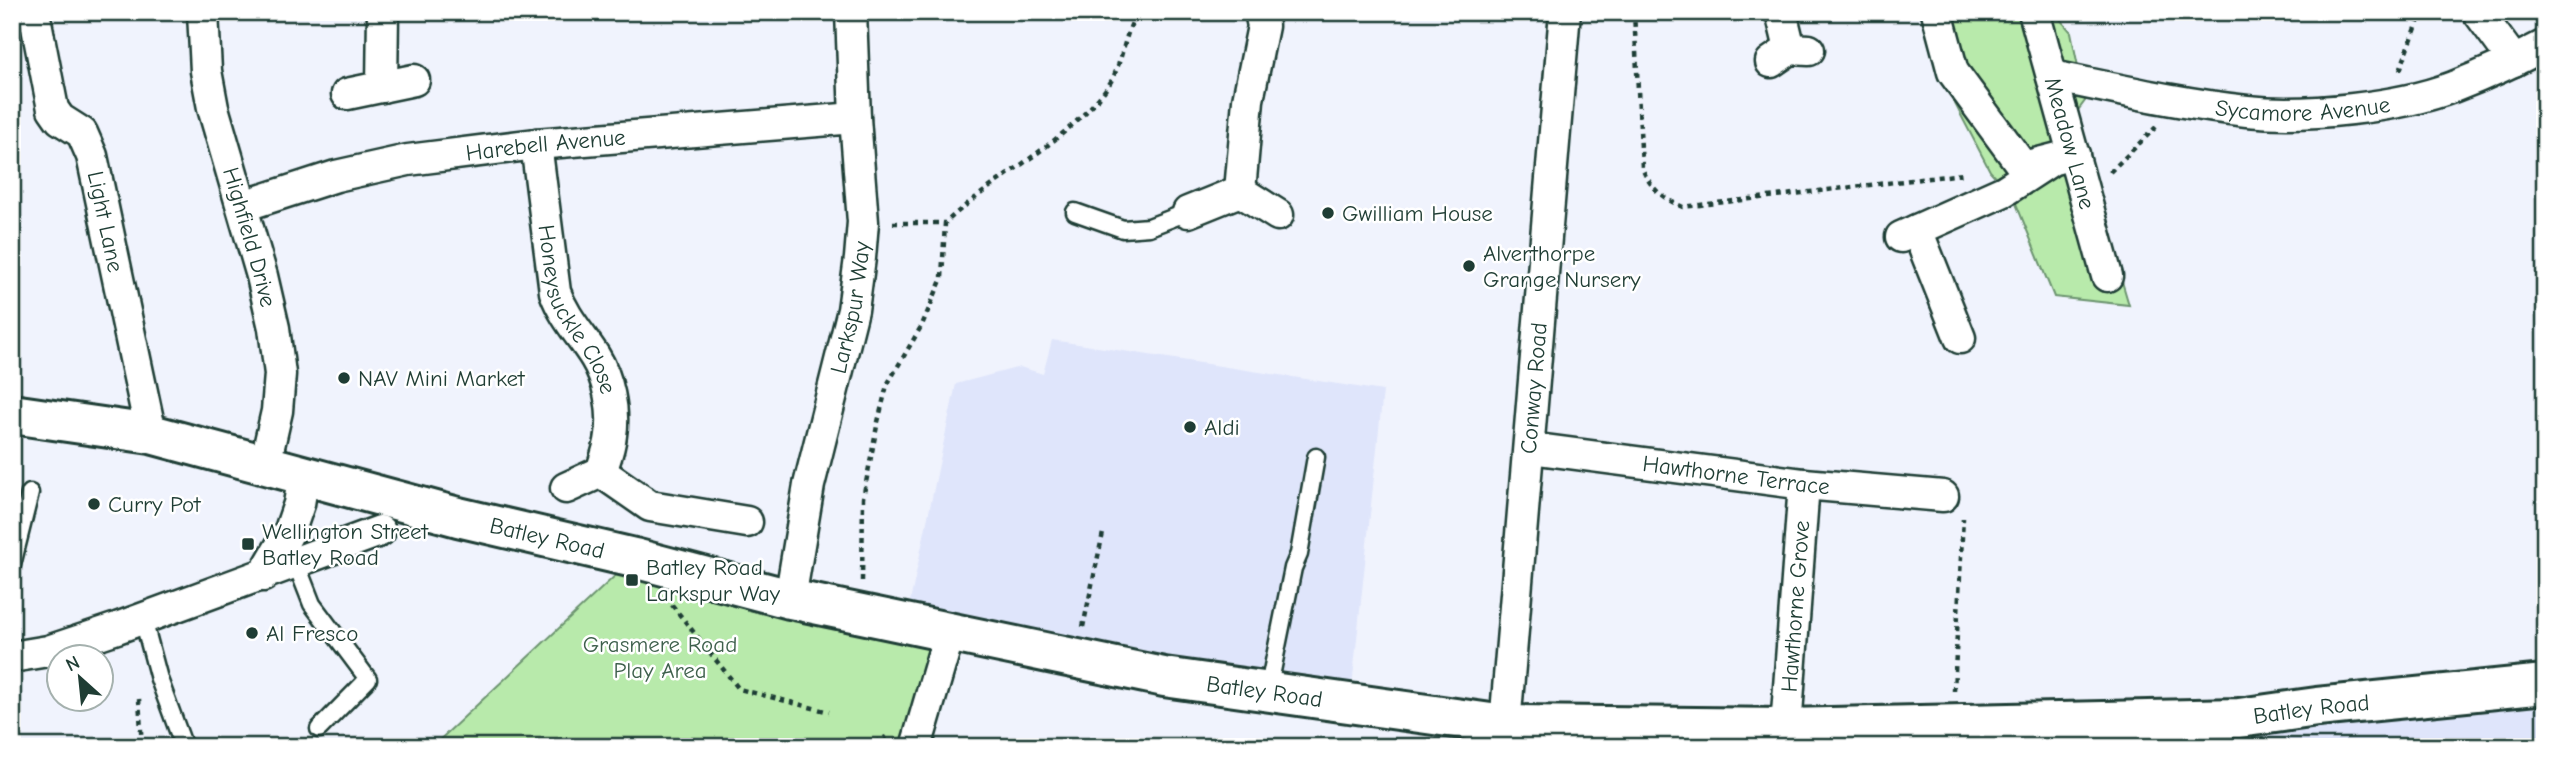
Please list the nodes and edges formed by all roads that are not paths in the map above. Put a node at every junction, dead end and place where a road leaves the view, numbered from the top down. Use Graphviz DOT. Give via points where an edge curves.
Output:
graph roads {
  1 [pos="203,12"];
  2 [pos="383,12"];
  3 [pos="851,12"];
  4 [pos="1261,12"];
  5 [pos="1565,12"];
  6 [pos="1781,12"];
  7 [pos="1937,12"];
  8 [pos="2034,12"];
  9 [pos="2478,12"];
  10 [pos="36,22"];
  11 [pos="2545,45"];
  12 [pos="1790,54"];
  13 [pos="2514,61"];
  14 [pos="2052,76"];
  15 [pos="414,80"];
  16 [pos="382,87"];
  17 [pos="347,94"];
  18 [pos="855,118"];
  19 [pos="536,144"];
  20 [pos="2064,156"];
  21 [pos="1240,191"];
  22 [pos="243,206"];
  23 [pos="1075,212"];
  24 [pos="1188,212"];
  25 [pos="1278,215"];
  26 [pos="2107,276"];
  27 [pos="1960,338"];
  28 [pos="12,414"];
  29 [pos="150,434"];
  30 [pos="1530,448"];
  31 [pos="1316,457"];
  32 [pos="265,464"];
  33 [pos="601,472"];
  34 [pos="304,474"];
  35 [pos="1804,484"];
  36 [pos="566,488"];
  37 [pos="30,493"];
  38 [pos="1953,507"];
  39 [pos="747,522"];
  40 [pos="380,531"];
  41 [pos="296,563"];
  42 [pos="12,565"];
  43 [pos="263,576"];
  44 [pos="790,599"];
  45 [pos="143,619"];
  46 [pos="950,631"];
  47 [pos="12,657"];
  48 [pos="2545,684"];
  49 [pos="1268,692"];
  50 [pos="1506,724"];
  51 [pos="1786,728"];
  52 [pos="319,729"];
  53 [pos="2239,733"];
  54 [pos="184,747"];
  55 [pos="916,747"];
  1 -- 22 [label="street, Highfield Drive" via="213,108"];
  2 -- 16 [label="street"];
  3 -- 18 [label="street, Larkspur Way"];
  4 -- 21 [label="street" via="1263,26 1248,100"];
  5 -- 30 [label="street, Conway Road"];
  6 -- 12 [label="street"];
  7 -- 20 [label="street" via="1953,72 2023,167"];
  8 -- 14 [label="street, Meadow Lane"];
  9 -- 13 [label="street"];
  10 -- 29 [label="street, Light Lane" via="53,108 60,119 82,133 92,156"];
  11 -- 13 [label="street, Sycamore Avenue"];
  13 -- 14 [label="street, Sycamore Avenue" via="2450,88 2387,103 2310,113 2182,102"];
  14 -- 20 [label="street, Meadow Lane"];
  15 -- 16 [label="street"];
  16 -- 17 [label="street"];
  18 -- 19 [label="street, Harebell Avenue"];
  18 -- 44 [label="street, Larkspur Way" via="863,222 852,310 809,485"];
  19 -- 22 [label="street, Harebell Avenue" via="408,160 336,176"];
  19 -- 33 [label="street, Honeysuckle Close" via="555,292 561,309 597,359 610,401 612,434"];
  20 -- 26 [label="street, Meadow Lane" via="2086,196"];
  20 -- 27 [label="street" via="2004,191 1909,234"];
  21 -- 24 [label="street"];
  21 -- 25 [label="street"];
  22 -- 32 [label="street, Highfield Drive" via="274,328 280,374"];
  23 -- 24 [label="lane" via="1123,229 1149,227"];
  28 -- 29 [label="street, Batley Road"];
  29 -- 32 [label="street, Batley Road"];
  30 -- 35 [label="street, Hawthorne Terrace"];
  30 -- 50 [label="street, Conway Road"];
  31 -- 49 [label="lane" via="1300,555 1293,568"];
  32 -- 34 [label="street, Batley Road"];
  33 -- 36 [label="street"];
  33 -- 39 [label="street" via="650,506"];
  34 -- 43 [label="street" via="290,530"];
  34 -- 44 [label="street, Batley Road"];
  35 -- 38 [label="street, Hawthorne Terrace"];
  35 -- 51 [label="street, Hawthorne Grove"];
  37 -- 42 [label="lane"];
  40 -- 41 [label="street"];
  41 -- 43 [label="street"];
  41 -- 52 [label="lane" via="312,604 368,679"];
  43 -- 45 [label="street"];
  44 -- 46 [label="street, Batley Road"];
  45 -- 47 [label="street" via="48,651"];
  45 -- 54 [label="lane"];
  46 -- 49 [label="street, Batley Road" via="1164,677"];
  46 -- 55 [label="street"];
  48 -- 53 [label="street, Batley Road" via="2317,707"];
  49 -- 50 [label="street, Batley Road"];
  50 -- 51 [label="street, Batley Road"];
  51 -- 53 [label="street, Batley Road" via="1952,724"];
}
